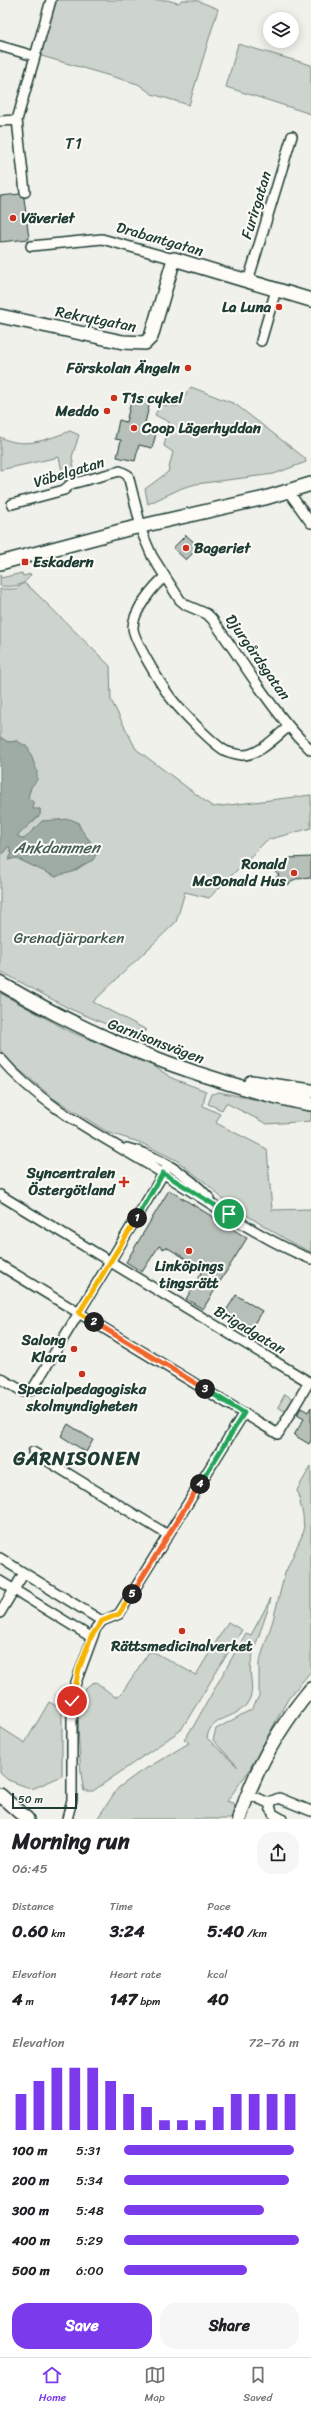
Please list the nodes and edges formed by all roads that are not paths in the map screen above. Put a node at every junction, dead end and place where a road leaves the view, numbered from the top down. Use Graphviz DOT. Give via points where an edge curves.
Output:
graph roads {
  1 [pos="52,0"];
  2 [pos="0,46"];
  3 [pos="34,56"];
  4 [pos="17,120"];
  5 [pos="0,121"];
  6 [pos="292,136"];
  7 [pos="25,192"];
  8 [pos="31,246"];
  9 [pos="174,259"];
  10 [pos="248,281"];
  11 [pos="276,290"];
  12 [pos="311,300"];
  13 [pos="0,316"];
  14 [pos="261,341"];
  15 [pos="311,484"];
  16 [pos="288,491"];
  17 [pos="12,504"];
  18 [pos="311,523"];
  19 [pos="142,530"];
  20 [pos="0,563"];
  21 [pos="0,568"];
  22 [pos="164,577"];
  23 [pos="288,727"];
  24 [pos="311,750"];
  25 [pos="0,977"];
  26 [pos="0,983"];
  27 [pos="0,1058"];
  28 [pos="311,1091"];
  29 [pos="311,1104"];
  30 [pos="165,1170"];
  31 [pos="0,1195"];
  32 [pos="311,1259"];
  33 [pos="110,1262"];
  34 [pos="0,1265"];
  35 [pos="79,1313"];
  36 [pos="0,1378"];
  37 [pos="244,1413"];
  38 [pos="33,1452"];
  39 [pos="168,1535"];
  40 [pos="0,1558"];
  41 [pos="24,1573"];
  42 [pos="0,1581"];
  43 [pos="14,1589"];
  44 [pos="0,1613"];
  45 [pos="102,1621"];
  46 [pos="91,1637"];
  47 [pos="311,1689"];
  48 [pos="248,1794"];
  49 [pos="0,1795"];
  50 [pos="270,1804"];
  51 [pos="311,1811"];
  52 [pos="27,1819"];
  53 [pos="67,1819"];
  54 [pos="239,1819"];
  55 [pos="282,1819"];
  1 -- 3 [label="street"];
  2 -- 3 [label="street"];
  3 -- 4 [label="street"];
  4 -- 5 [label="street"];
  4 -- 7 [label="street"];
  6 -- 10 [label="street, Furirgatan"];
  8 -- 9 [label="street, Drabantgatan" via="102,239"];
  9 -- 10 [label="street, Drabantgatan"];
  9 -- 13 [label="street, Rekrytgatan" via="151,337 145,343 129,343"];
  10 -- 11 [label="street, Drabantgatan"];
  11 -- 12 [label="street, Drabantgatan"];
  11 -- 14 [label="street"];
  15 -- 16 [label="street"];
  16 -- 18 [label="street"];
  16 -- 19 [label="street" via="215,517"];
  17 -- 19 [label="street, Väbelgatan" via="64,490 75,483 123,472 129,477"];
  19 -- 20 [label="street"];
  19 -- 21 [label="street"];
  19 -- 22 [label="street, Djurgårdsgatan" via="148,549"];
  22 -- 23 [label="street, Djurgårdsgatan" via="186,605 207,614 212,620 246,672"];
  22 -- 23 [label="street" via="154,584 134,621 133,628 138,642 170,697 216,743 233,753 253,753"];
  23 -- 24 [label="street, Djurgårdsgatan"];
  25 -- 28 [label="street, Garnisonsvägen" via="68,1016 198,1068 244,1081"];
  26 -- 29 [label="street, Garnisonsvägen" via="63,1020 115,1044 216,1080"];
  27 -- 30 [label="street" via="17,1077 41,1097 119,1146 143,1153"];
  30 -- 32 [label="street" via="194,1184 215,1205 285,1247"];
  30 -- 33 [label="street"];
  31 -- 33 [label="street, Brigadgatan"];
  33 -- 35 [label="street"];
  33 -- 37 [label="street, Brigadgatan" via="310,1382 278,1434"];
  34 -- 35 [label="street, Brigadgatan"];
  35 -- 36 [label="street" via="32,1390 24,1392"];
  35 -- 37 [label="street, Brigadgatan"];
  37 -- 39 [label="street"];
  38 -- 39 [label="street"];
  39 -- 45 [label="street" via="119,1614"];
  40 -- 41 [label="street"];
  41 -- 43 [label="street"];
  41 -- 45 [label="street"];
  42 -- 43 [label="street"];
  43 -- 44 [label="street"];
  43 -- 46 [label="street"];
  45 -- 46 [label="street"];
  46 -- 53 [label="street" via="79,1669 73,1696 73,1792"];
  47 -- 48 [label="street" via="291,1714 269,1750"];
  48 -- 50 [label="street"];
  48 -- 54 [label="street"];
  49 -- 52 [label="street"];
  50 -- 51 [label="street" via="275,1799 283,1799"];
  50 -- 55 [label="street" via="273,1814"];
}
